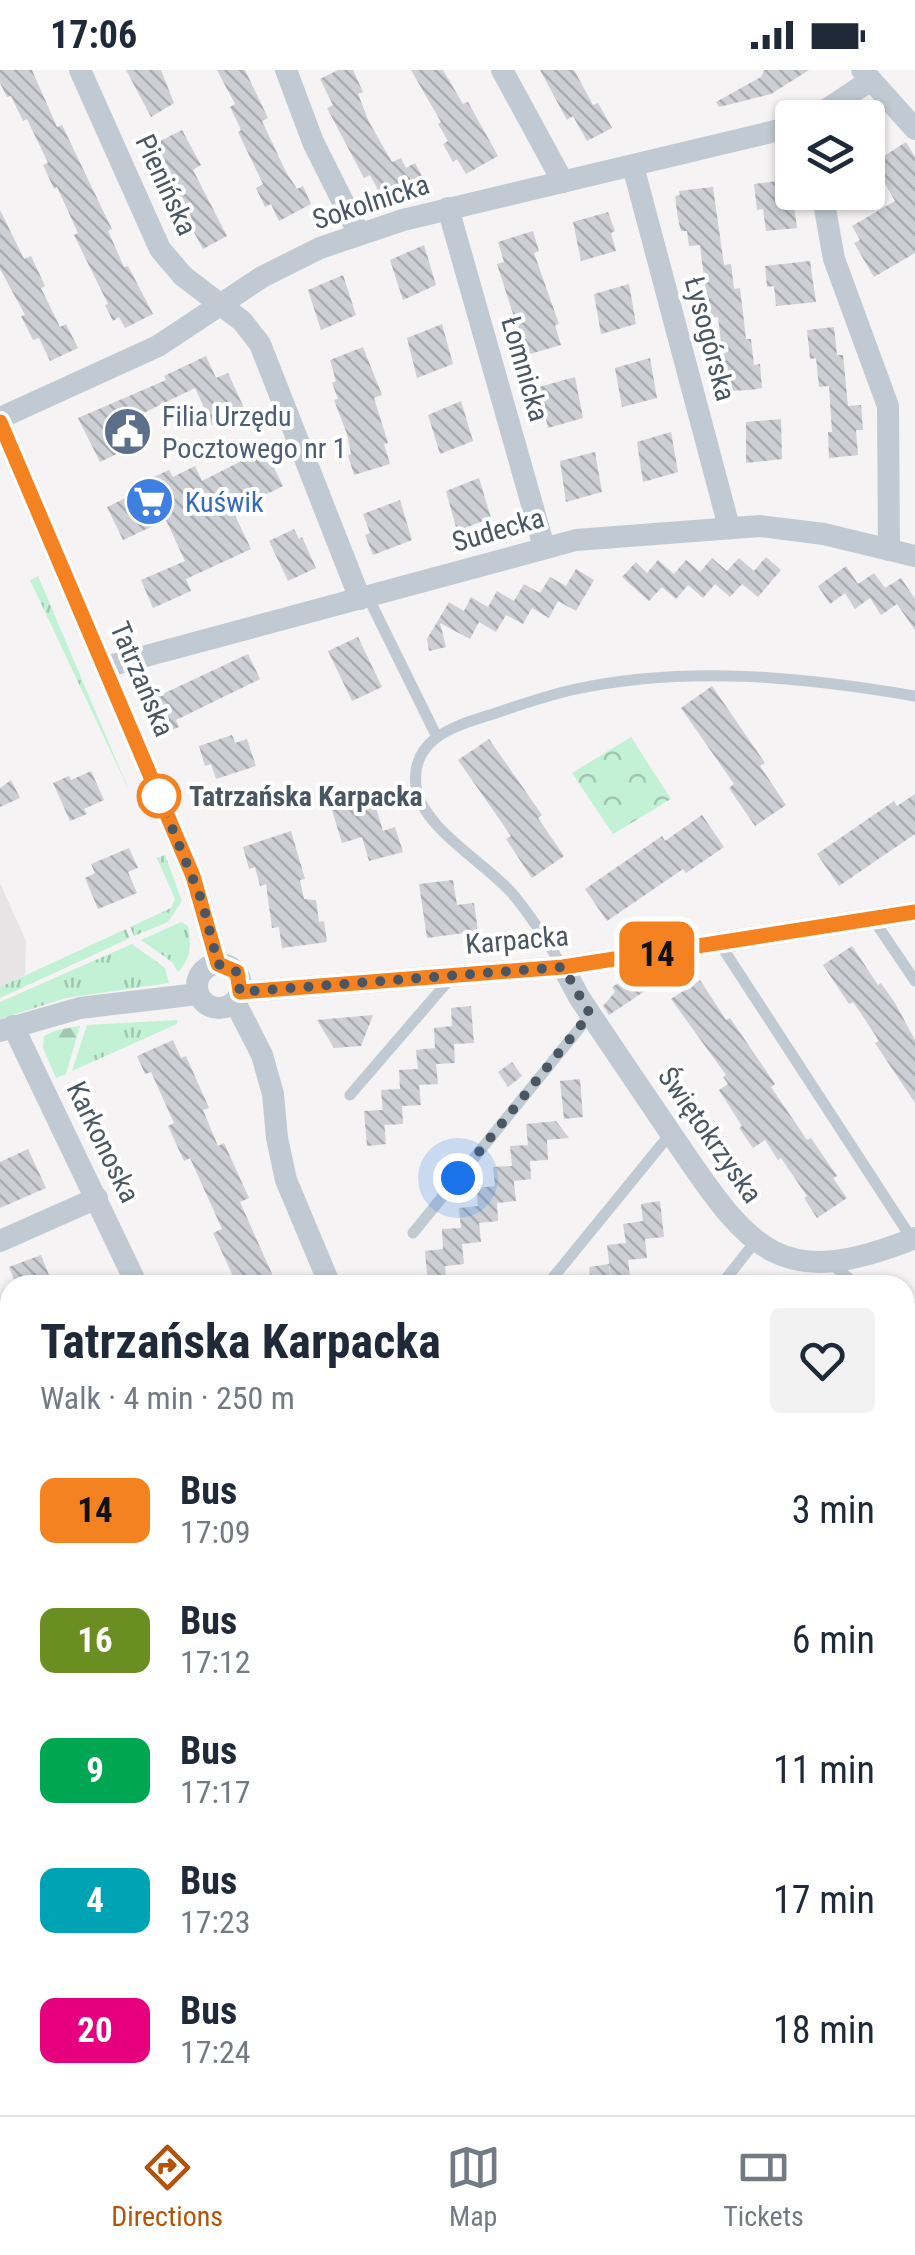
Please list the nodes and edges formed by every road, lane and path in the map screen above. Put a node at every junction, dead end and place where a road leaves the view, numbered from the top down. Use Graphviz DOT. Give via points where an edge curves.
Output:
graph roads {
  1 [pos="80,70"];
  2 [pos="286,70"];
  3 [pos="502,70"];
  4 [pos="866,75"];
  5 [pos="836,100"];
  6 [pos="915,130"];
  7 [pos="775,131"];
  8 [pos="633,166"];
  9 [pos="564,182"];
  10 [pos="448,208"];
  11 [pos="825,210"];
  12 [pos="359,234"];
  13 [pos="222,305"];
  14 [pos="2,430"];
  15 [pos="729,527"];
  16 [pos="544,546"];
  17 [pos="889,550"];
  18 [pos="915,556"];
  19 [pos="364,598"];
  20 [pos="105,667"];
  21 [pos="915,696"];
  22 [pos="436,736"];
  23 [pos="915,912"];
  24 [pos="874,919"];
  25 [pos="720,944"];
  26 [pos="218,964"];
  27 [pos="563,967"];
  28 [pos="452,975"];
  29 [pos="915,981"];
  30 [pos="198,994"];
  31 [pos="238,997"];
  32 [pos="590,1014"];
  33 [pos="7,1029"];
  34 [pos="350,1095"];
  35 [pos="670,1133"];
  36 [pos="97,1198"];
  37 [pos="413,1233"];
  38 [pos="914,1238"];
  39 [pos="0,1242"];
  40 [pos="755,1242"];
  41 [pos="830,1263"];
  42 [pos="132,1275"];
  43 [pos="326,1275"];
  44 [pos="555,1275"];
  45 [pos="729,1275"];
  46 [pos="845,1275"];
  1 -- 13 [label="street, Pienińska" via="160,249"];
  2 -- 12 [label="street"];
  3 -- 9 [label="street"];
  4 -- 5 [label="street"];
  4 -- 6 [label="street"];
  7 -- 8 [label="street, Sokolnicka"];
  8 -- 9 [label="street, Sokolnicka"];
  8 -- 15 [label="street, Łysogórska"];
  9 -- 10 [label="street, Sokolnicka"];
  10 -- 12 [label="street, Sokolnicka"];
  10 -- 16 [label="street, Łomnicka"];
  11 -- 17 [label="street" via="834,259 888,406"];
  12 -- 13 [label="street, Sokolnicka" via="290,261"];
  13 -- 14 [label="street, Sokolnicka"];
  13 -- 19 [label="street, Pienińska" via="260,344"];
  14 -- 20 [label="street, Tatrzańska"];
  15 -- 16 [label="street, Sudecka"];
  15 -- 17 [label="street, Sudecka" via="791,528"];
  16 -- 19 [label="street, Sudecka"];
  17 -- 18 [label="street, Sudecka"];
  19 -- 20 [label="street, Sudecka"];
  19 -- 22 [label="lane"];
  20 -- 26 [label="street, Tatrzańska" via="193,876"];
  21 -- 22 [label="lane" via="703,676 552,694"];
  22 -- 27 [label="lane" via="419,759 422,805 515,896"];
  23 -- 24 [label="street, Karpacka"];
  24 -- 25 [label="street, Karpacka"];
  24 -- 29 [label="lane"];
  25 -- 27 [label="street, Karpacka"];
  25 -- 38 [label="lane"];
  26 -- 30 [label="street" via="200,973"];
  26 -- 31 [label="street" via="237,972"];
  27 -- 28 [label="street, Karpacka"];
  27 -- 32 [label="street, Świętokrzyska"];
  28 -- 31 [label="street, Karpacka"];
  28 -- 34 [label="lane"];
  30 -- 31 [label="street" via="218,1009"];
  30 -- 33 [label="street" via="80,1008"];
  31 -- 43 [label="street" via="274,1094 286,1180"];
  32 -- 35 [label="street, Świętokrzyska"];
  32 -- 37 [label="lane"];
  33 -- 36 [label="street, Karkonoska"];
  35 -- 40 [label="street, Świętokrzyska" via="722,1209"];
  35 -- 44 [label="lane"];
  36 -- 39 [label="street"];
  36 -- 42 [label="street, Karkonoska"];
  38 -- 41 [label="street, Świętokrzyska"];
  40 -- 41 [label="street, Świętokrzyska"];
  40 -- 45 [label="lane"];
  41 -- 46 [label="lane"];
}
